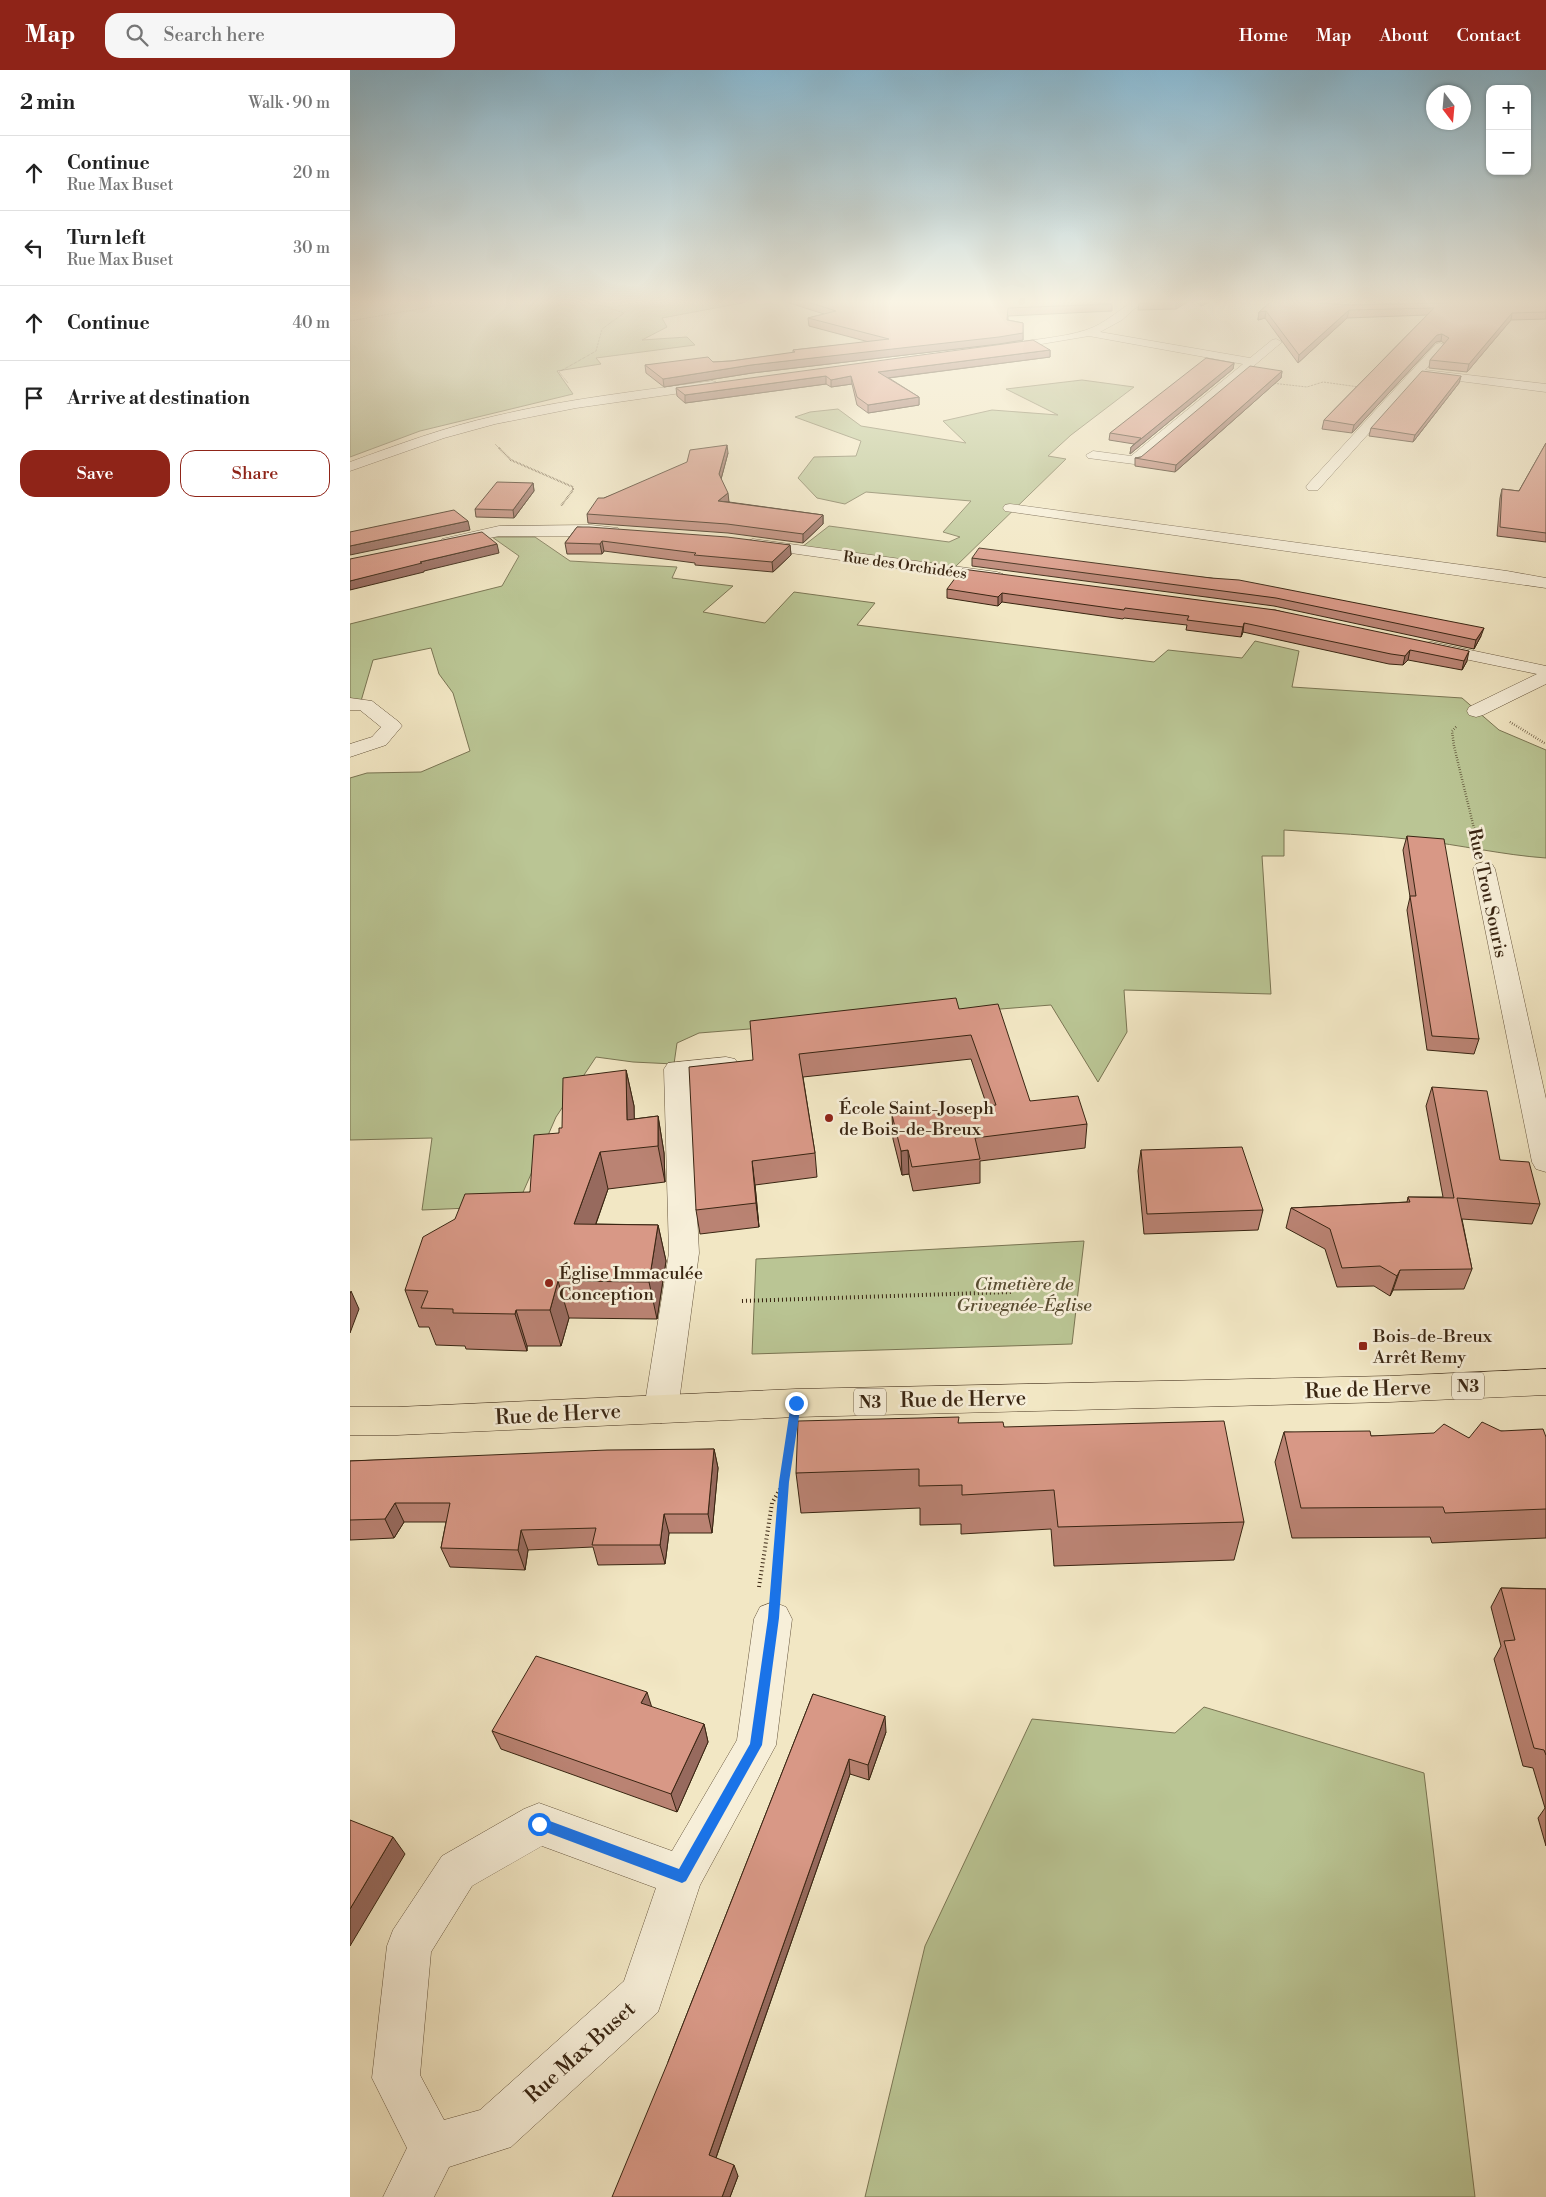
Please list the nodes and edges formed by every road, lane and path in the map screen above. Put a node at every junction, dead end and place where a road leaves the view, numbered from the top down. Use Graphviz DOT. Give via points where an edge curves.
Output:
graph roads {
  1 [pos="620,399"];
  2 [pos="1207,399"];
  3 [pos="1392,399"];
  4 [pos="474,426"];
  5 [pos="1093,454"];
  6 [pos="350,467"];
  7 [pos="1313,487"];
  8 [pos="1010,508"];
  9 [pos="542,530"];
  10 [pos="630,533"];
  11 [pos="738,542"];
  12 [pos="435,544"];
  13 [pos="1011,579"];
  14 [pos="1546,584"];
  15 [pos="1420,644"];
  16 [pos="1546,671"];
  17 [pos="1546,677"];
  18 [pos="350,704"];
  19 [pos="1480,709"];
  20 [pos="1546,744"];
  21 [pos="350,751"];
  22 [pos="1484,869"];
  23 [pos="739,1064"];
  24 [pos="1546,1162"];
  25 [pos="1012,1292"];
  26 [pos="742,1301"];
  27 [pos="1546,1382"];
  28 [pos="796,1403"];
  29 [pos="661,1409"];
  30 [pos="350,1421"];
  31 [pos="784,1482"];
  32 [pos="773,1618"];
  33 [pos="682,1876"];
  34 [pos="433,2148"];
  35 [pos="408,2197"];
  1 -- 4 [label="street" via="529,413"];
  2 -- 5 [label="street" via="1134,460"];
  3 -- 7 [label="street"];
  4 -- 6 [label="street" via="412,443"];
  4 -- 9 [label="path" via="511,460 573,487"];
  8 -- 14 [label="street"];
  9 -- 10 [label="street"];
  9 -- 12 [label="street" via="499,531"];
  11 -- 13 [label="street, Rue des Orchidées"];
  15 -- 16 [label="street"];
  17 -- 19 [label="street"];
  18 -- 21 [label="street" via="364,705 392,726 379,741"];
  19 -- 20 [label="path"];
  19 -- 22 [label="path, Rue Trou Souris" via="1452,731 1461,782"];
  22 -- 24 [label="street, Rue Trou Souris"];
  23 -- 29 [label="street" via="677,1069 684,1253"];
  25 -- 26 [label="path"];
  27 -- 28 [label="main road, Rue de Herve / N3" via="1389,1389"];
  28 -- 29 [label="main road, Rue de Herve / N3"];
  28 -- 31 [label="path"];
  29 -- 30 [label="main road, Rue de Herve / N3"];
  31 -- 32 [label="path"];
  31 -- 32 [label="path" via="772,1503 758,1597"];
  32 -- 33 [label="street, Rue Max Buset" via="756,1745"];
  33 -- 34 [label="street, Rue Max Buset" via="642,1996 494,2130"];
  33 -- 34 [label="street" via="539,1824 457,1871 409,1946 396,2078"];
  34 -- 35 [label="street"];
}
